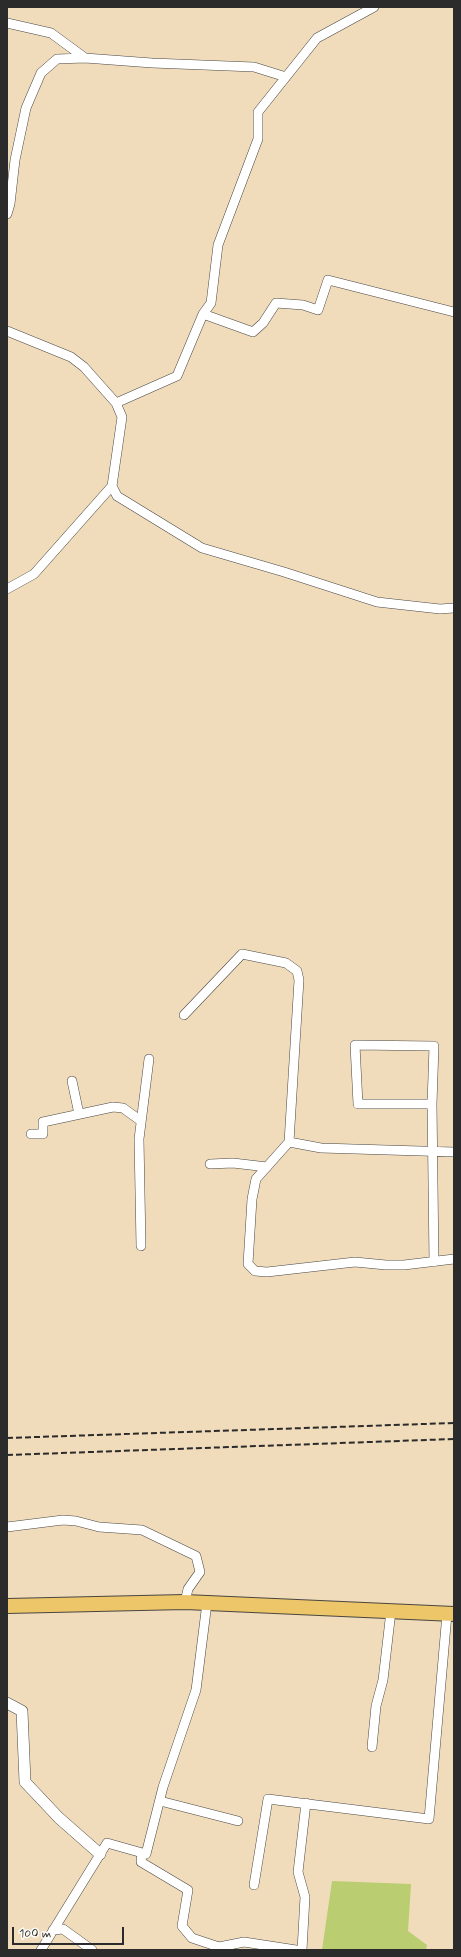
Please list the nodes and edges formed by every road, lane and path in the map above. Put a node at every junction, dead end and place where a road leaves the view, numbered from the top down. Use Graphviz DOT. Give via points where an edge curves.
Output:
graph roads {
  1 [pos="374,7"];
  2 [pos="7,23"];
  3 [pos="85,58"];
  4 [pos="286,77"];
  5 [pos="7,214"];
  6 [pos="454,312"];
  7 [pos="203,314"];
  8 [pos="7,332"];
  9 [pos="116,403"];
  10 [pos="112,486"];
  11 [pos="7,588"];
  12 [pos="454,608"];
  13 [pos="184,1015"];
  14 [pos="149,1059"];
  15 [pos="72,1081"];
  16 [pos="432,1104"];
  17 [pos="79,1114"];
  18 [pos="141,1120"];
  19 [pos="30,1134"];
  20 [pos="289,1142"];
  21 [pos="433,1151"];
  22 [pos="454,1152"];
  23 [pos="210,1164"];
  24 [pos="267,1168"];
  25 [pos="141,1246"];
  26 [pos="454,1259"];
  27 [pos="434,1262"];
  28 [pos="7,1527"];
  29 [pos="185,1602"];
  30 [pos="207,1602"];
  31 [pos="7,1606"];
  32 [pos="391,1611"];
  33 [pos="451,1614"];
  34 [pos="7,1703"];
  35 [pos="372,1747"];
  36 [pos="160,1801"];
  37 [pos="306,1803"];
  38 [pos="238,1821"];
  39 [pos="142,1853"];
  40 [pos="100,1854"];
  41 [pos="254,1885"];
  42 [pos="53,1930"];
  43 [pos="219,1945"];
  44 [pos="41,1950"];
  45 [pos="92,1950"];
  46 [pos="296,1950"];
  47 [pos="302,1950"];
  1 -- 4 [label="street" via="317,38"];
  2 -- 3 [label="street" via="51,32"];
  3 -- 4 [label="street" via="254,67"];
  3 -- 5 [label="street" via="57,59 41,73 26,108"];
  4 -- 7 [label="street" via="258,112 258,139 218,245 211,303"];
  6 -- 7 [label="street" via="328,280 318,310 304,305 276,303 263,323 253,332"];
  7 -- 9 [label="street" via="177,376"];
  8 -- 9 [label="street" via="70,357 84,367"];
  9 -- 10 [label="street" via="122,417"];
  10 -- 11 [label="street" via="34,574"];
  10 -- 12 [label="street" via="117,496 202,548 376,602 440,609"];
  13 -- 20 [label="street" via="242,954 286,963 297,971 299,980"];
  14 -- 18 [label="street"];
  15 -- 17 [label="street"];
  16 -- 16 [label="street" via="358,1104 355,1045 434,1046"];
  16 -- 21 [label="street"];
  17 -- 18 [label="street" via="113,1107 123,1108"];
  17 -- 19 [label="street" via="43,1122 43,1134"];
  18 -- 25 [label="street"];
  20 -- 21 [label="street" via="321,1148"];
  20 -- 24 [label="street"];
  21 -- 22 [label="street"];
  21 -- 27 [label="street"];
  23 -- 24 [label="street" via="233,1163"];
  24 -- 27 [label="street" via="256,1180 252,1199 248,1264 255,1271 267,1272 355,1262 386,1265"];
  26 -- 27 [label="street"];
  28 -- 29 [label="street" via="63,1520 99,1527 142,1530 196,1556 200,1572 188,1589"];
  29 -- 30 [label="main road"];
  29 -- 31 [label="main road"];
  30 -- 32 [label="main road"];
  30 -- 36 [label="street" via="196,1690"];
  32 -- 33 [label="main road"];
  32 -- 35 [label="street"];
  33 -- 37 [label="street" via="429,1819"];
  34 -- 40 [label="street" via="22,1711 25,1782 59,1818"];
  36 -- 38 [label="street"];
  36 -- 39 [label="street" via="146,1854"];
  37 -- 41 [label="street" via="268,1799"];
  37 -- 47 [label="street" via="298,1872 305,1897"];
  39 -- 40 [label="street" via="107,1843"];
  39 -- 43 [label="street" via="141,1862 188,1890 182,1926 192,1938"];
  40 -- 42 [label="street"];
  42 -- 44 [label="street"];
  42 -- 45 [label="street" via="64,1930"];
  43 -- 46 [label="street" via="244,1942"];
}
